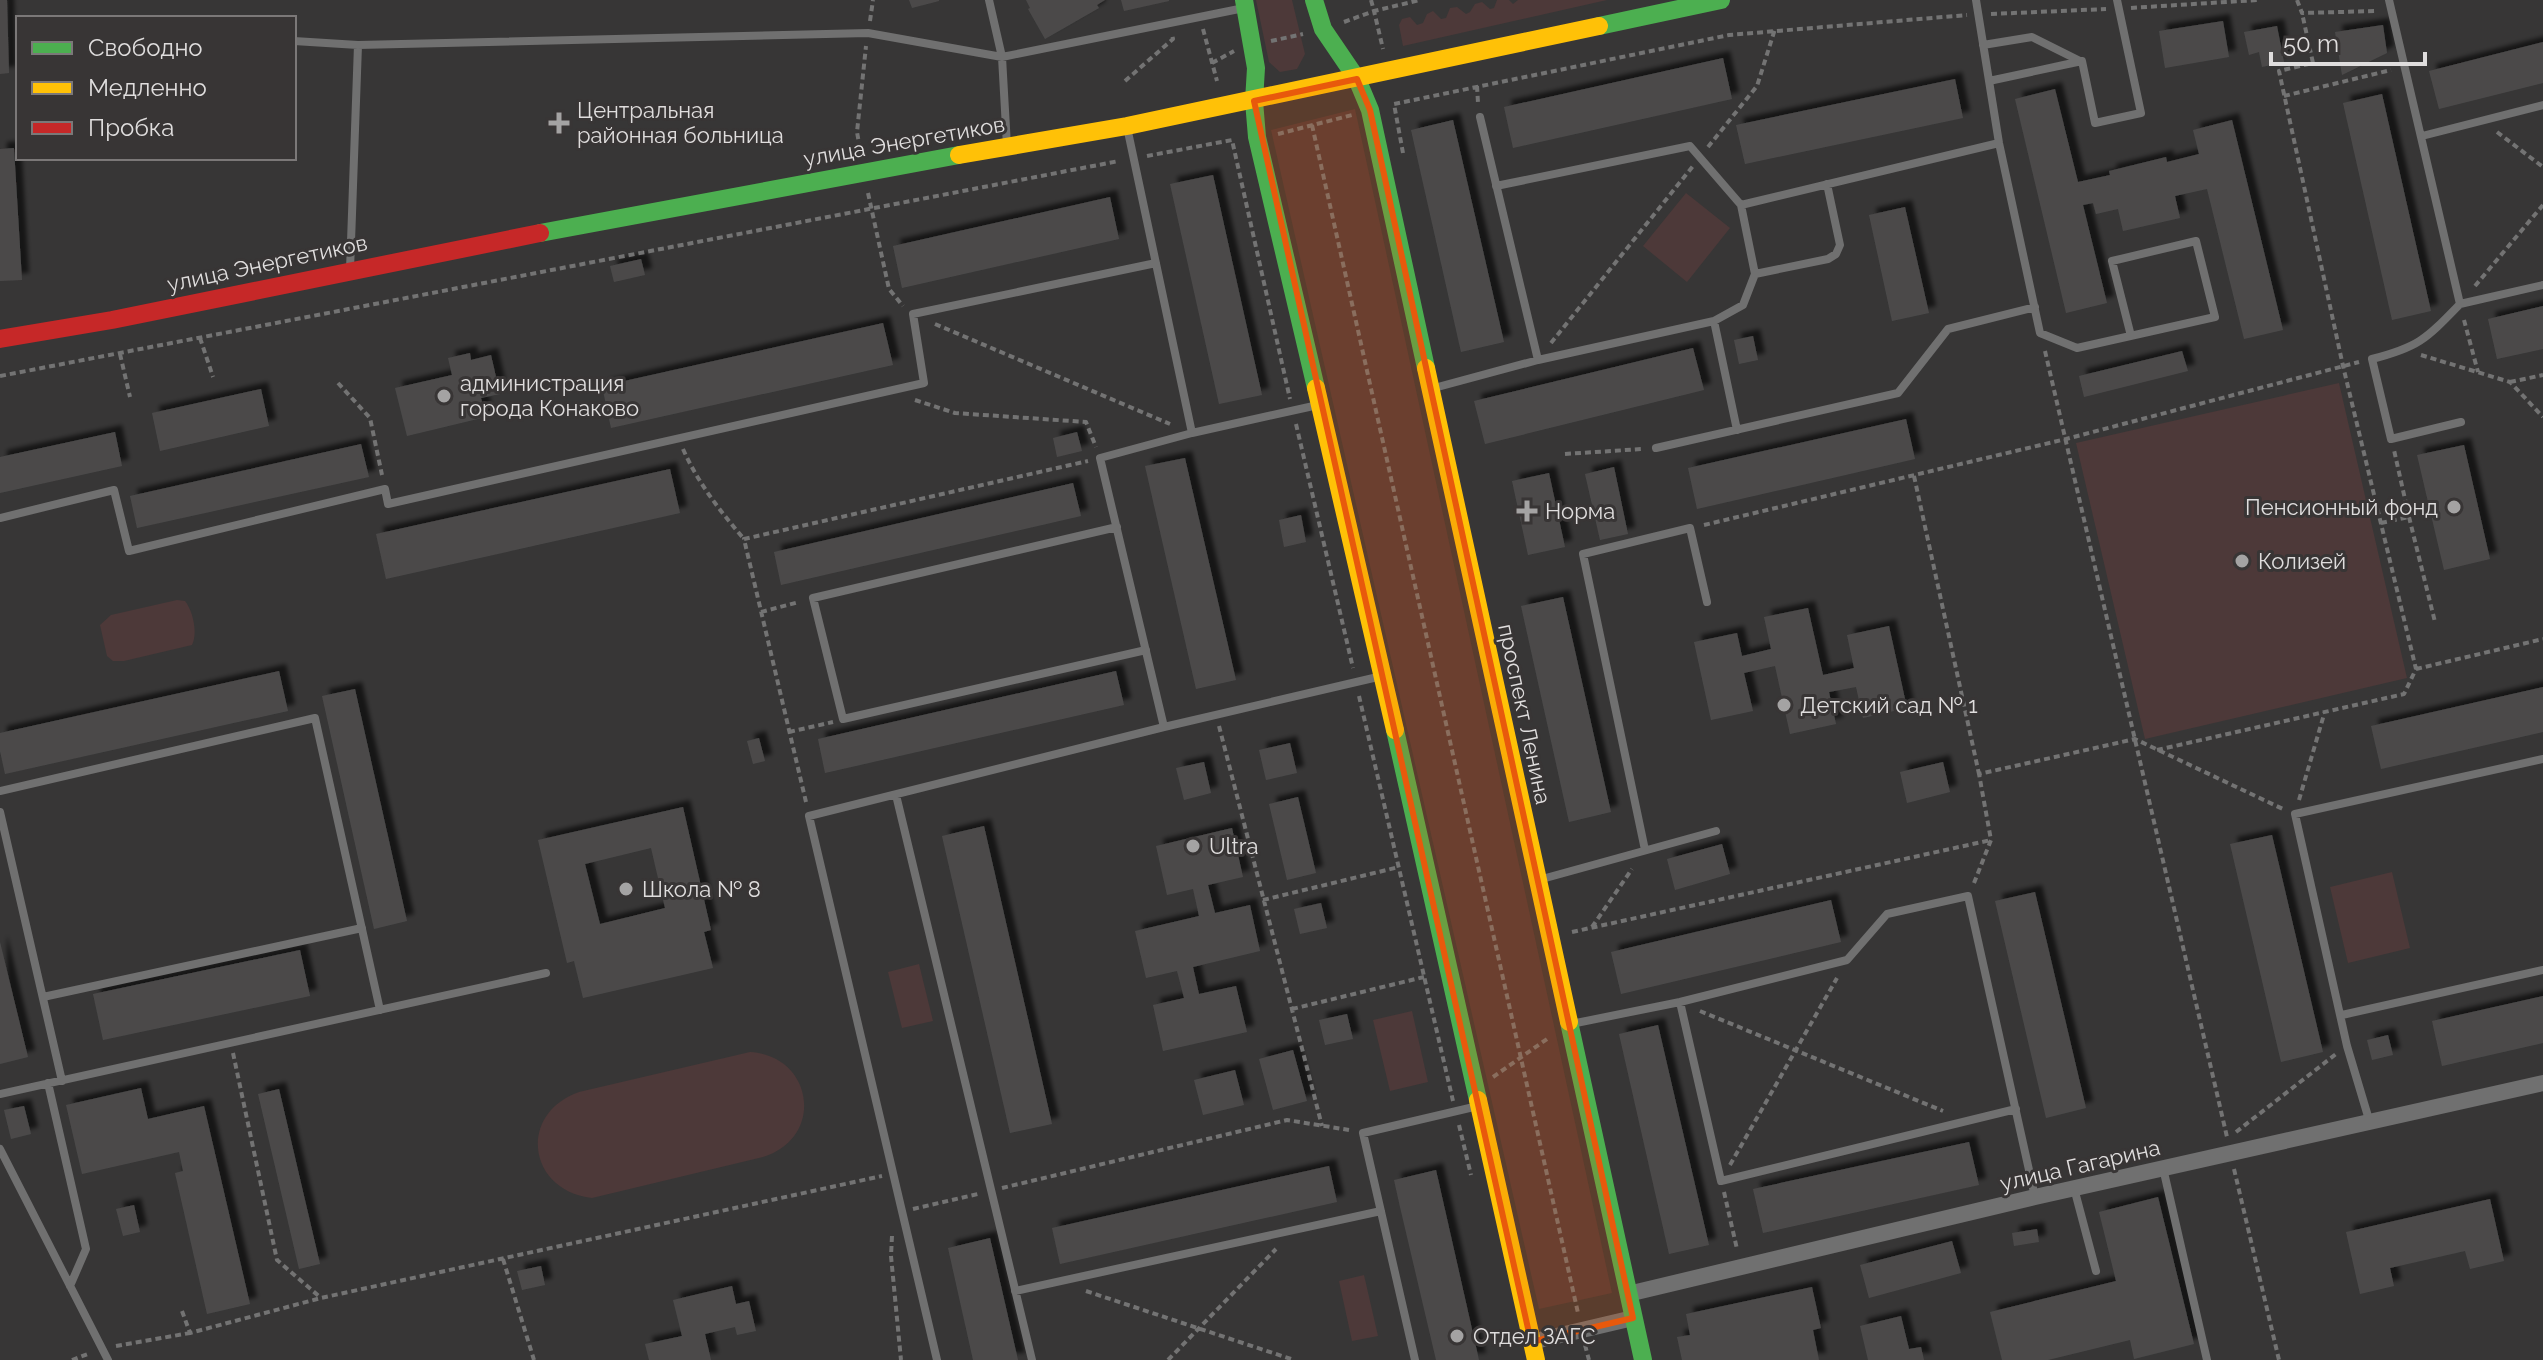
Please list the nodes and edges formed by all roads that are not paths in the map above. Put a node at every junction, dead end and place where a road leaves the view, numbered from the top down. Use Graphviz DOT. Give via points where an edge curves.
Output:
graph roads {
  1 [pos="989,0"];
  2 [pos="1314,0"];
  3 [pos="1721,0"];
  4 [pos="1976,0"];
  5 [pos="2117,0"];
  6 [pos="2389,0"];
  7 [pos="1244,4"];
  8 [pos="296,41"];
  9 [pos="358,45"];
  10 [pos="1983,45"];
  11 [pos="1002,57"];
  12 [pos="2082,61"];
  13 [pos="1357,79"];
  14 [pos="1989,81"];
  15 [pos="1254,101"];
  16 [pos="2543,105"];
  17 [pos="1480,117"];
  18 [pos="1127,126"];
  19 [pos="2422,136"];
  20 [pos="1999,143"];
  21 [pos="1007,147"];
  22 [pos="1827,184"];
  23 [pos="1496,186"];
  24 [pos="1741,205"];
  25 [pos="1156,263"];
  26 [pos="350,270"];
  27 [pos="1755,274"];
  28 [pos="2543,285"];
  29 [pos="2460,304"];
  30 [pos="2035,307"];
  31 [pos="1714,321"];
  32 [pos="2131,336"];
  33 [pos="0,339"];
  34 [pos="1538,360"];
  35 [pos="1430,389"];
  36 [pos="1318,405"];
  37 [pos="2461,422"];
  38 [pos="1737,430"];
  39 [pos="1192,433"];
  40 [pos="1656,448"];
  41 [pos="0,518"];
  42 [pos="1117,527"];
  43 [pos="1707,602"];
  44 [pos="1146,650"];
  45 [pos="1383,675"];
  46 [pos="1164,727"];
  47 [pos="2543,759"];
  48 [pos="0,791"];
  49 [pos="896,795"];
  50 [pos="0,812"];
  51 [pos="1716,831"];
  52 [pos="1645,850"];
  53 [pos="1537,880"];
  54 [pos="362,928"];
  55 [pos="2543,970"];
  56 [pos="546,973"];
  57 [pos="43,997"];
  58 [pos="1680,1002"];
  59 [pos="380,1010"];
  60 [pos="2342,1015"];
  61 [pos="1569,1025"];
  62 [pos="62,1081"];
  63 [pos="48,1083"];
  64 [pos="2543,1083"];
  65 [pos="0,1094"];
  66 [pos="1479,1106"];
  67 [pos="2016,1109"];
  68 [pos="2370,1123"];
  69 [pos="0,1149"];
  70 [pos="2163,1168"];
  71 [pos="2074,1188"];
  72 [pos="2035,1197"];
  73 [pos="1381,1211"];
  74 [pos="2096,1271"];
  75 [pos="70,1286"];
  76 [pos="1015,1291"];
  77 [pos="1628,1294"];
  78 [pos="1633,1318"];
  79 [pos="1534,1351"];
  80 [pos="108,1360"];
  81 [pos="937,1360"];
  82 [pos="1032,1360"];
  83 [pos="1415,1360"];
  84 [pos="1643,1360"];
  85 [pos="2207,1360"];
  1 -- 11 [label="lane"];
  2 -- 13 [label="street, проспект Ленина" via="1323,29"];
  3 -- 13 [label="street, улица Энергетиков"];
  4 -- 10 [label="lane"];
  5 -- 12 [label="lane" via="2141,113 2095,123"];
  6 -- 19 [label="lane"];
  7 -- 11 [label="lane" via="1200,18"];
  7 -- 15 [label="street" via="1256,68"];
  8 -- 9 [label="lane"];
  9 -- 11 [label="lane" via="868,33"];
  9 -- 26 [label="lane"];
  10 -- 12 [label="lane" via="2032,37"];
  10 -- 14 [label="lane"];
  11 -- 21 [label="lane"];
  12 -- 14 [label="lane"];
  13 -- 15 [label="street, улица Энергетиков"];
  13 -- 35 [label="street, проспект Ленина" via="1370,110"];
  14 -- 20 [label="lane"];
  15 -- 18 [label="street, улица Энергетиков"];
  15 -- 36 [label="street" via="1257,137"];
  16 -- 19 [label="lane"];
  17 -- 23 [label="lane"];
  18 -- 21 [label="street, улица Энергетиков"];
  18 -- 25 [label="lane"];
  19 -- 29 [label="lane"];
  20 -- 22 [label="lane"];
  20 -- 30 [label="lane"];
  21 -- 26 [label="street, улица Энергетиков"];
  22 -- 24 [label="lane"];
  22 -- 27 [label="lane" via="1840,245 1836,254"];
  23 -- 24 [label="lane" via="1690,146"];
  23 -- 34 [label="lane"];
  24 -- 27 [label="lane"];
  25 -- 39 [label="lane"];
  25 -- 41 [label="lane" via="913,314 924,383 388,504 385,489 129,551 114,490"];
  26 -- 33 [label="street, улица Энергетиков"];
  27 -- 31 [label="lane" via="1743,305"];
  28 -- 29 [label="lane"];
  29 -- 37 [label="lane" via="2428,337 2406,350 2372,359 2391,439"];
  30 -- 32 [label="lane" via="2040,333 2077,348"];
  30 -- 38 [label="lane" via="1948,329 1898,393"];
  31 -- 34 [label="lane"];
  31 -- 38 [label="lane"];
  32 -- 32 [label="lane" via="2112,261 2196,241 2215,317"];
  34 -- 35 [label="lane"];
  35 -- 53 [label="street, проспект Ленина"];
  36 -- 39 [label="lane"];
  36 -- 45 [label="street"];
  38 -- 40 [label="lane"];
  39 -- 42 [label="lane" via="1100,458"];
  42 -- 44 [label="lane"];
  42 -- 44 [label="lane" via="813,598 843,719"];
  43 -- 52 [label="lane" via="1690,528 1583,554"];
  44 -- 46 [label="lane"];
  45 -- 46 [label="lane"];
  45 -- 66 [label="street"];
  46 -- 49 [label="lane"];
  47 -- 60 [label="lane" via="2295,814"];
  48 -- 54 [label="lane" via="315,718"];
  49 -- 76 [label="lane"];
  49 -- 81 [label="lane" via="809,816"];
  50 -- 57 [label="lane"];
  51 -- 52 [label="lane"];
  52 -- 53 [label="lane"];
  53 -- 61 [label="street, проспект Ленина"];
  54 -- 57 [label="lane"];
  54 -- 59 [label="lane"];
  55 -- 60 [label="lane"];
  56 -- 59 [label="lane"];
  57 -- 62 [label="lane"];
  58 -- 61 [label="lane"];
  58 -- 67 [label="lane" via="1721,1181"];
  58 -- 67 [label="lane" via="1847,960 1887,914 1968,896"];
  59 -- 62 [label="lane"];
  60 -- 68 [label="lane"];
  61 -- 77 [label="street, проспект Ленина"];
  62 -- 63 [label="lane"];
  63 -- 65 [label="lane"];
  63 -- 75 [label="lane" via="86,1249"];
  64 -- 68 [label="street, улица Гагарина"];
  66 -- 73 [label="lane" via="1363,1133"];
  66 -- 79 [label="street"];
  67 -- 72 [label="lane"];
  68 -- 70 [label="street, улица Гагарина"];
  69 -- 75 [label="lane"];
  70 -- 71 [label="street, улица Гагарина"];
  70 -- 85 [label="lane"];
  71 -- 72 [label="street, улица Гагарина"];
  71 -- 74 [label="lane"];
  72 -- 77 [label="street, улица Гагарина"];
  73 -- 76 [label="lane"];
  73 -- 83 [label="lane"];
  75 -- 80 [label="lane"];
  76 -- 82 [label="lane"];
  77 -- 78 [label="street, проспект Ленина"];
  78 -- 79 [label="street" via="1582,1330"];
  78 -- 84 [label="street, проспект Ленина"];
}
